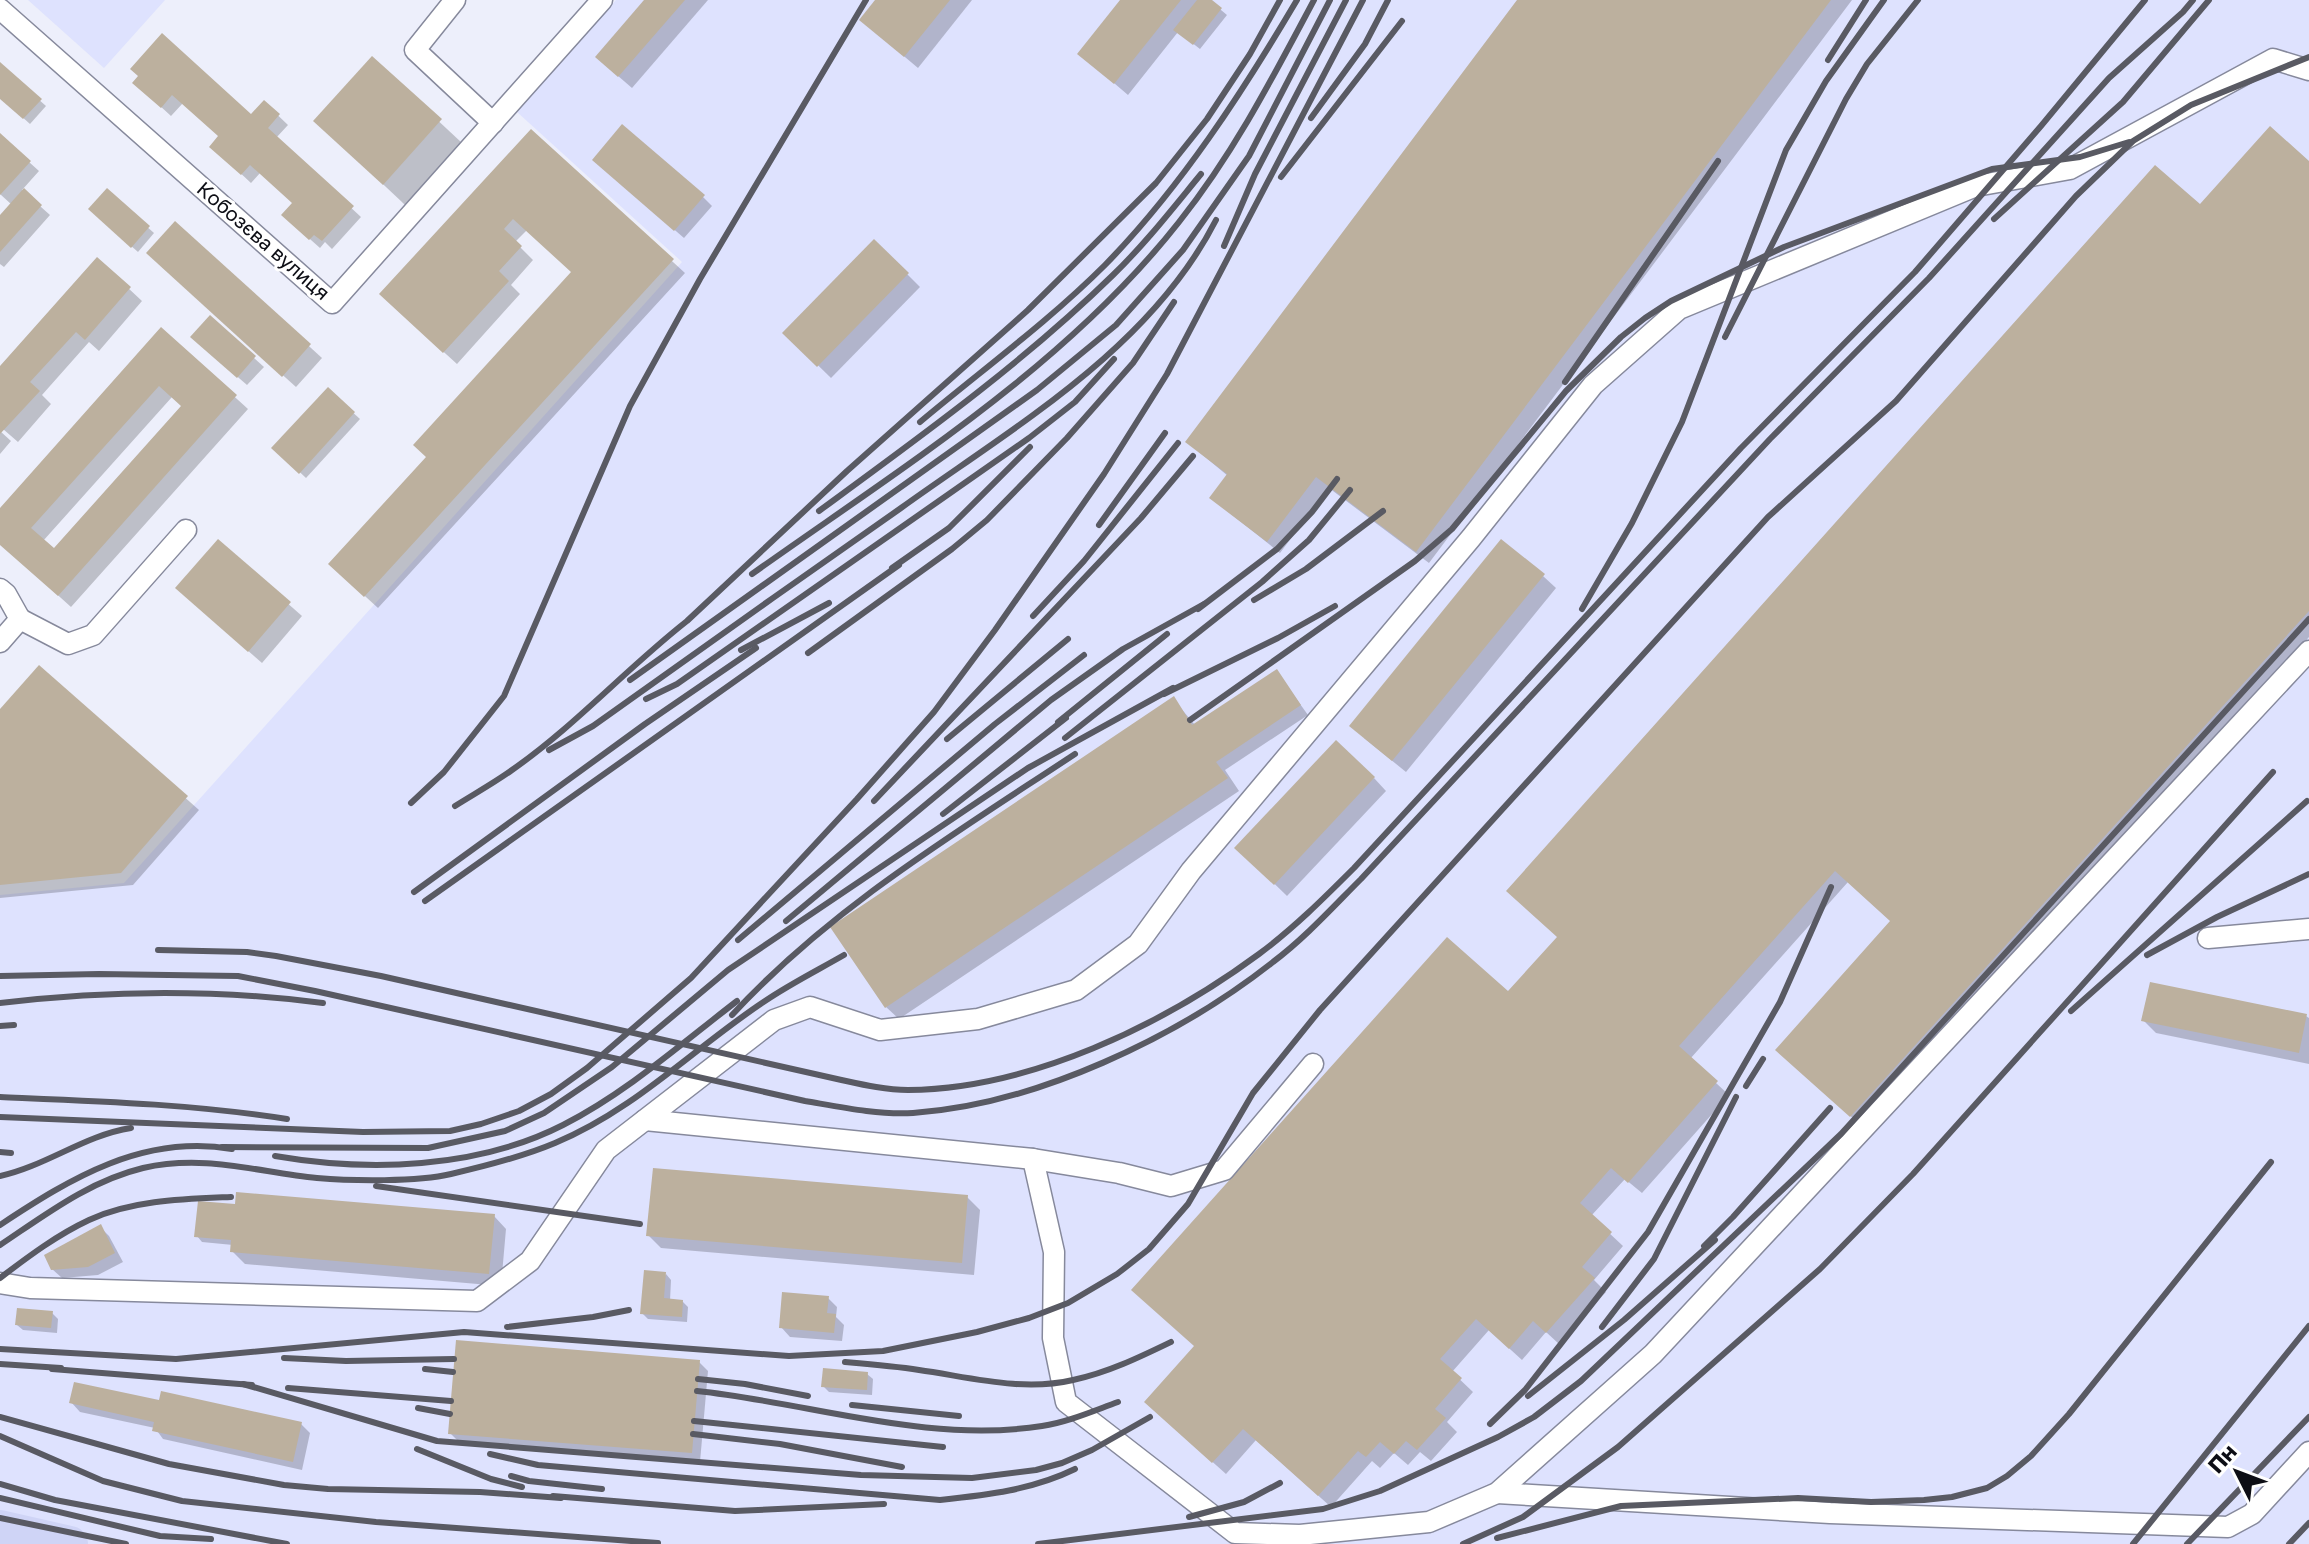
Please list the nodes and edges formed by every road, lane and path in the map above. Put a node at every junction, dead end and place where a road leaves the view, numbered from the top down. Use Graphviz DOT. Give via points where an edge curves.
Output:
graph roads {
  1 [pos="455,0"];
  2 [pos="602,0"];
  3 [pos="0,9"];
  4 [pos="2309,70"];
  5 [pos="493,123"];
  6 [pos="186,530"];
  7 [pos="0,589"];
  8 [pos="17,612"];
  9 [pos="0,642"];
  10 [pos="2309,651"];
  11 [pos="2309,929"];
  12 [pos="2208,938"];
  13 [pos="1313,1064"];
  14 [pos="645,1120"];
  15 [pos="1033,1159"];
  16 [pos="0,1283"];
  17 [pos="2309,1452"];
  18 [pos="1497,1493"];
  1 -- 5 [label="street" via="415,50"];
  2 -- 5 [label="street, Кобозєва вулиця"];
  3 -- 5 [label="street, Кобозєва вулиця" via="332,303"];
  4 -- 14 [label="street" via="2273,59 2070,169 1976,186 1679,309 1593,385 1191,871 1138,944 1076,990 978,1019 880,1030 810,1007 774,1020"];
  6 -- 8 [label="street" via="93,635 68,644"];
  7 -- 8 [label="street"];
  8 -- 9 [label="street"];
  10 -- 18 [label="street" via="1653,1354"];
  11 -- 12 [label="street"];
  13 -- 15 [label="street" via="1224,1170 1171,1186"];
  14 -- 15 [label="street"];
  14 -- 16 [label="street" via="606,1150 530,1261 477,1301"];
  15 -- 18 [label="street" via="1054,1252 1053,1338 1066,1402 1228,1528 1235,1533 1300,1535 1429,1522"];
  17 -- 18 [label="street" via="2252,1514 2228,1527 1830,1513"];
}
